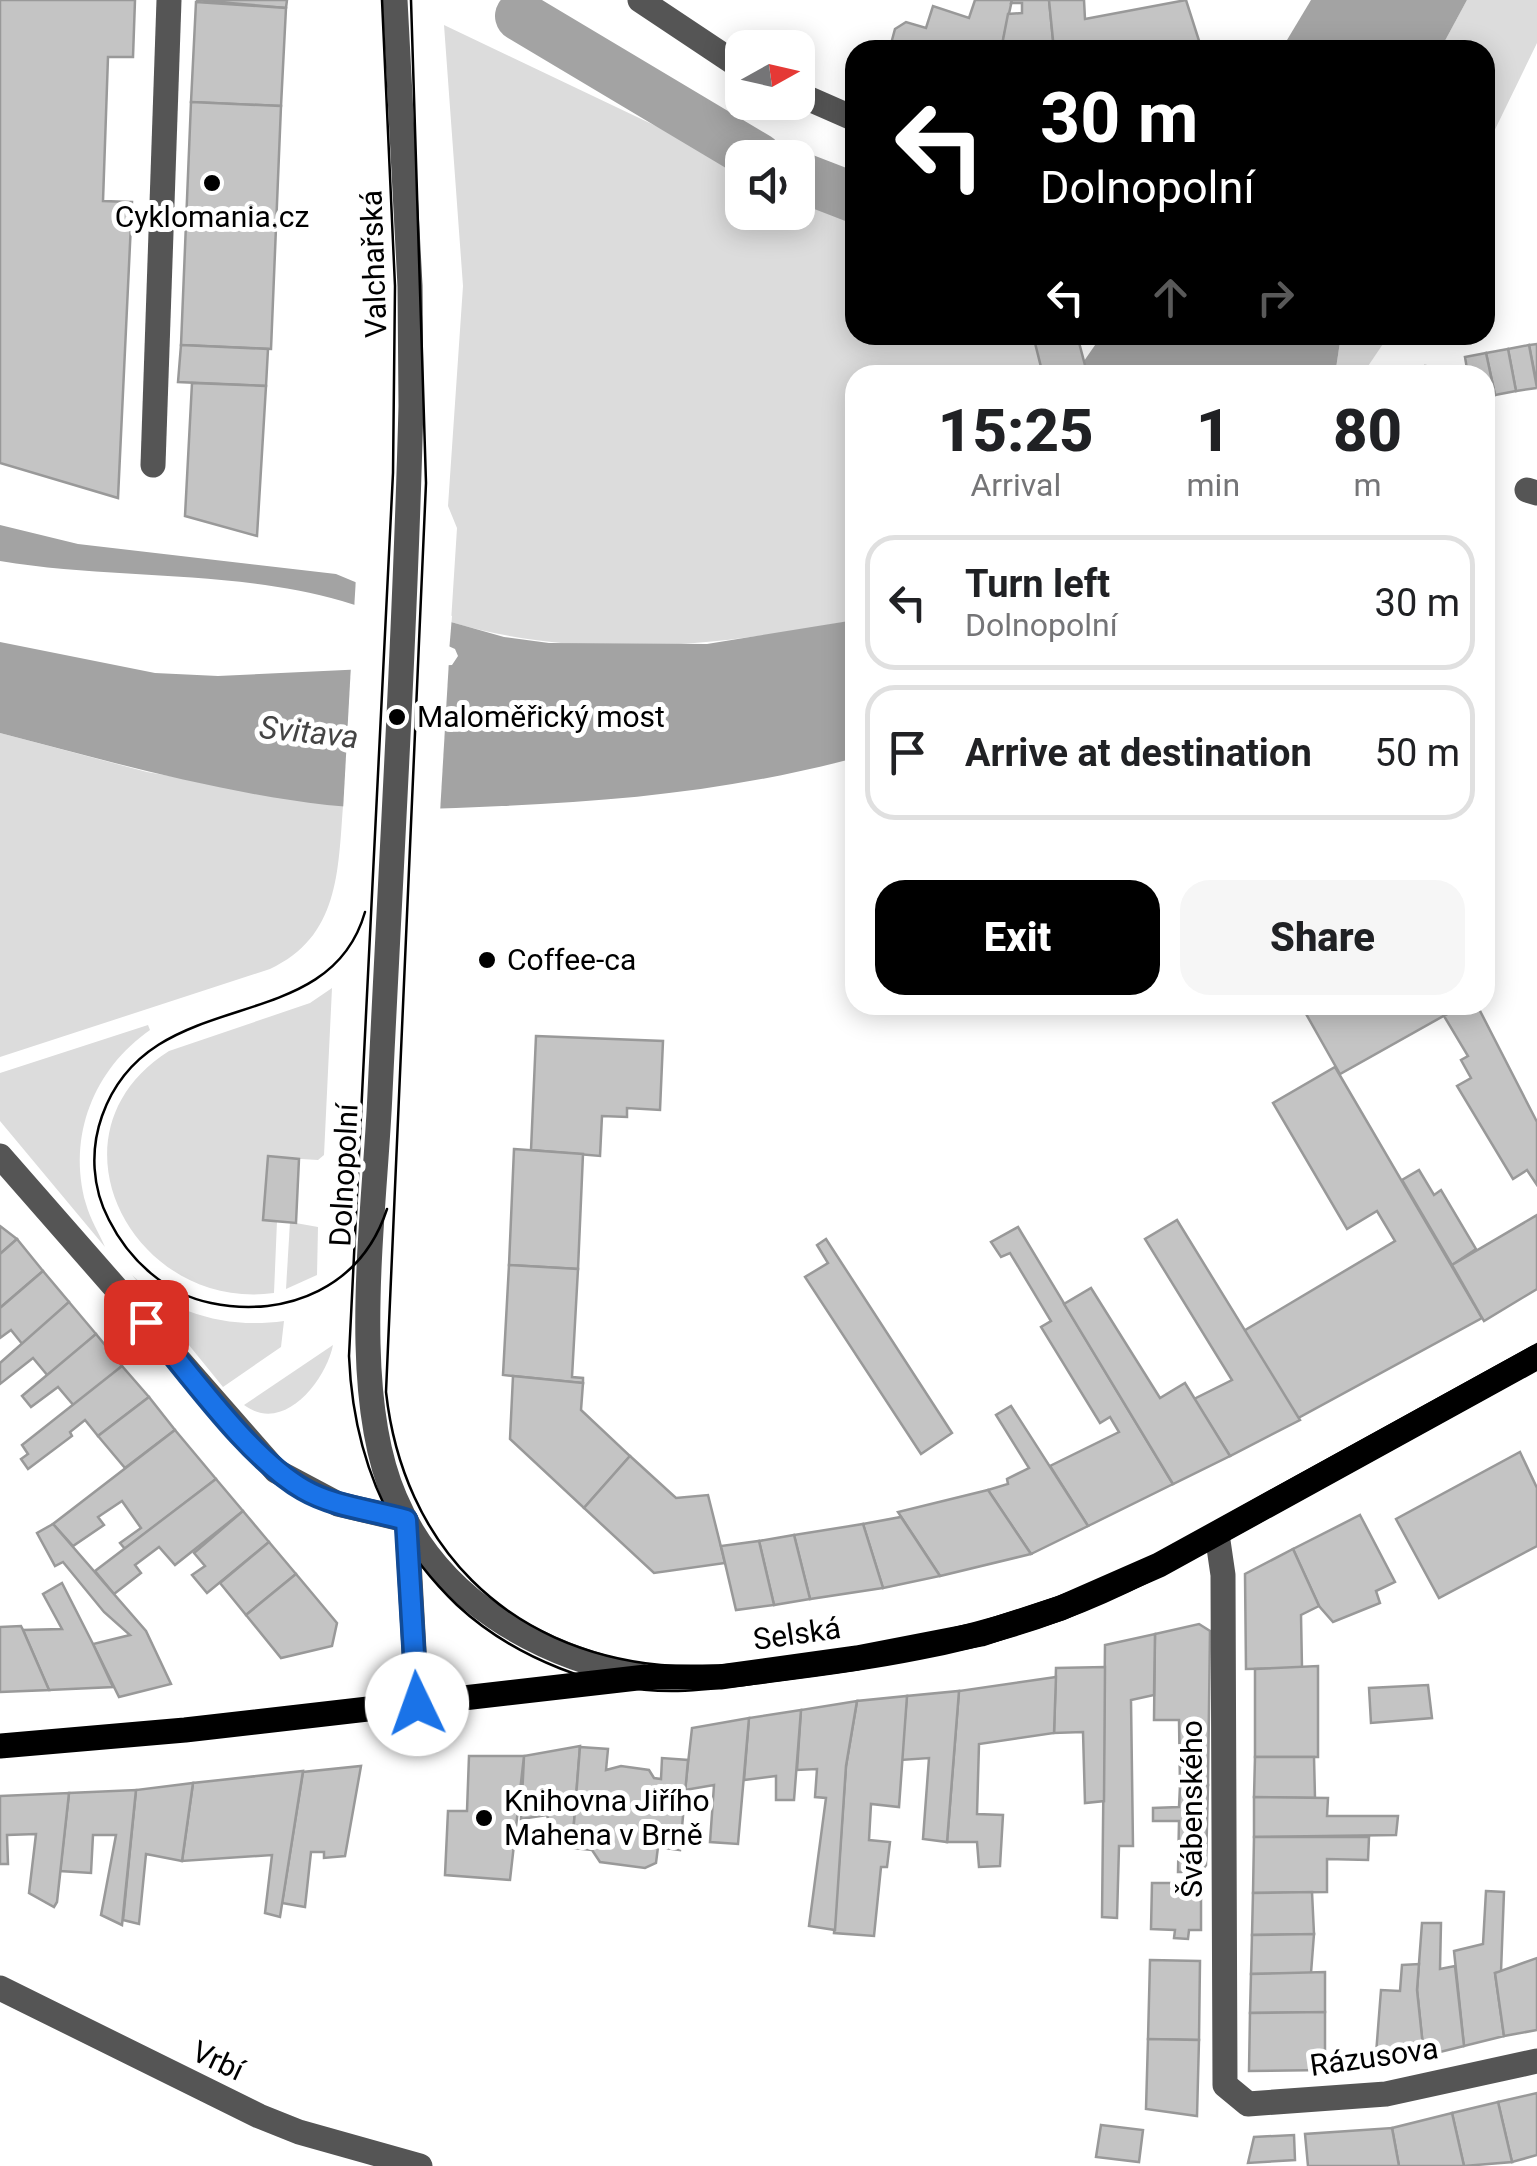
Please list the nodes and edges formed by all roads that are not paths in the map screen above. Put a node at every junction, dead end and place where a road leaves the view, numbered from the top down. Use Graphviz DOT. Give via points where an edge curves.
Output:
graph roads {
  1 [pos="168,0"];
  2 [pos="395,0"];
  3 [pos="640,0"];
  4 [pos="725,57"];
  5 [pos="815,101"];
  6 [pos="845,115"];
  7 [pos="153,464"];
  8 [pos="393,826"];
  9 [pos="0,1156"];
  10 [pos="1537,1357"];
  11 [pos="406,1520"];
  12 [pos="1217,1534"];
  13 [pos="646,1677"];
  14 [pos="417,1704"];
  15 [pos="0,1746"];
  16 [pos="0,1988"];
  17 [pos="1537,2061"];
  18 [pos="1226,2085"];
  19 [pos="420,2166"];
  1 -- 7 [label="street"];
  2 -- 8 [label="street, Valchařská" via="410,286 408,525"];
  3 -- 4 [label="street"];
  5 -- 6 [label="street"];
  8 -- 11 [label="street, Dolnopolní" via="369,1378 378,1450"];
  9 -- 11 [label="street" via="276,1471 338,1504"];
  10 -- 12 [label="main road, Selská"];
  11 -- 13 [label="street, Dolnopolní" via="440,1569 505,1625 572,1659"];
  11 -- 14 [label="street, Dolnopolní"];
  12 -- 13 [label="main road, Selská" via="1101,1592 980,1634 720,1677"];
  12 -- 18 [label="street, Švábenského" via="1223,1575"];
  13 -- 14 [label="main road, Selská"];
  14 -- 15 [label="main road, Selská"];
  16 -- 19 [label="street, Vrbí" via="258,2116"];
  17 -- 18 [label="street, Rázusova" via="1386,2094 1248,2104"];
}
